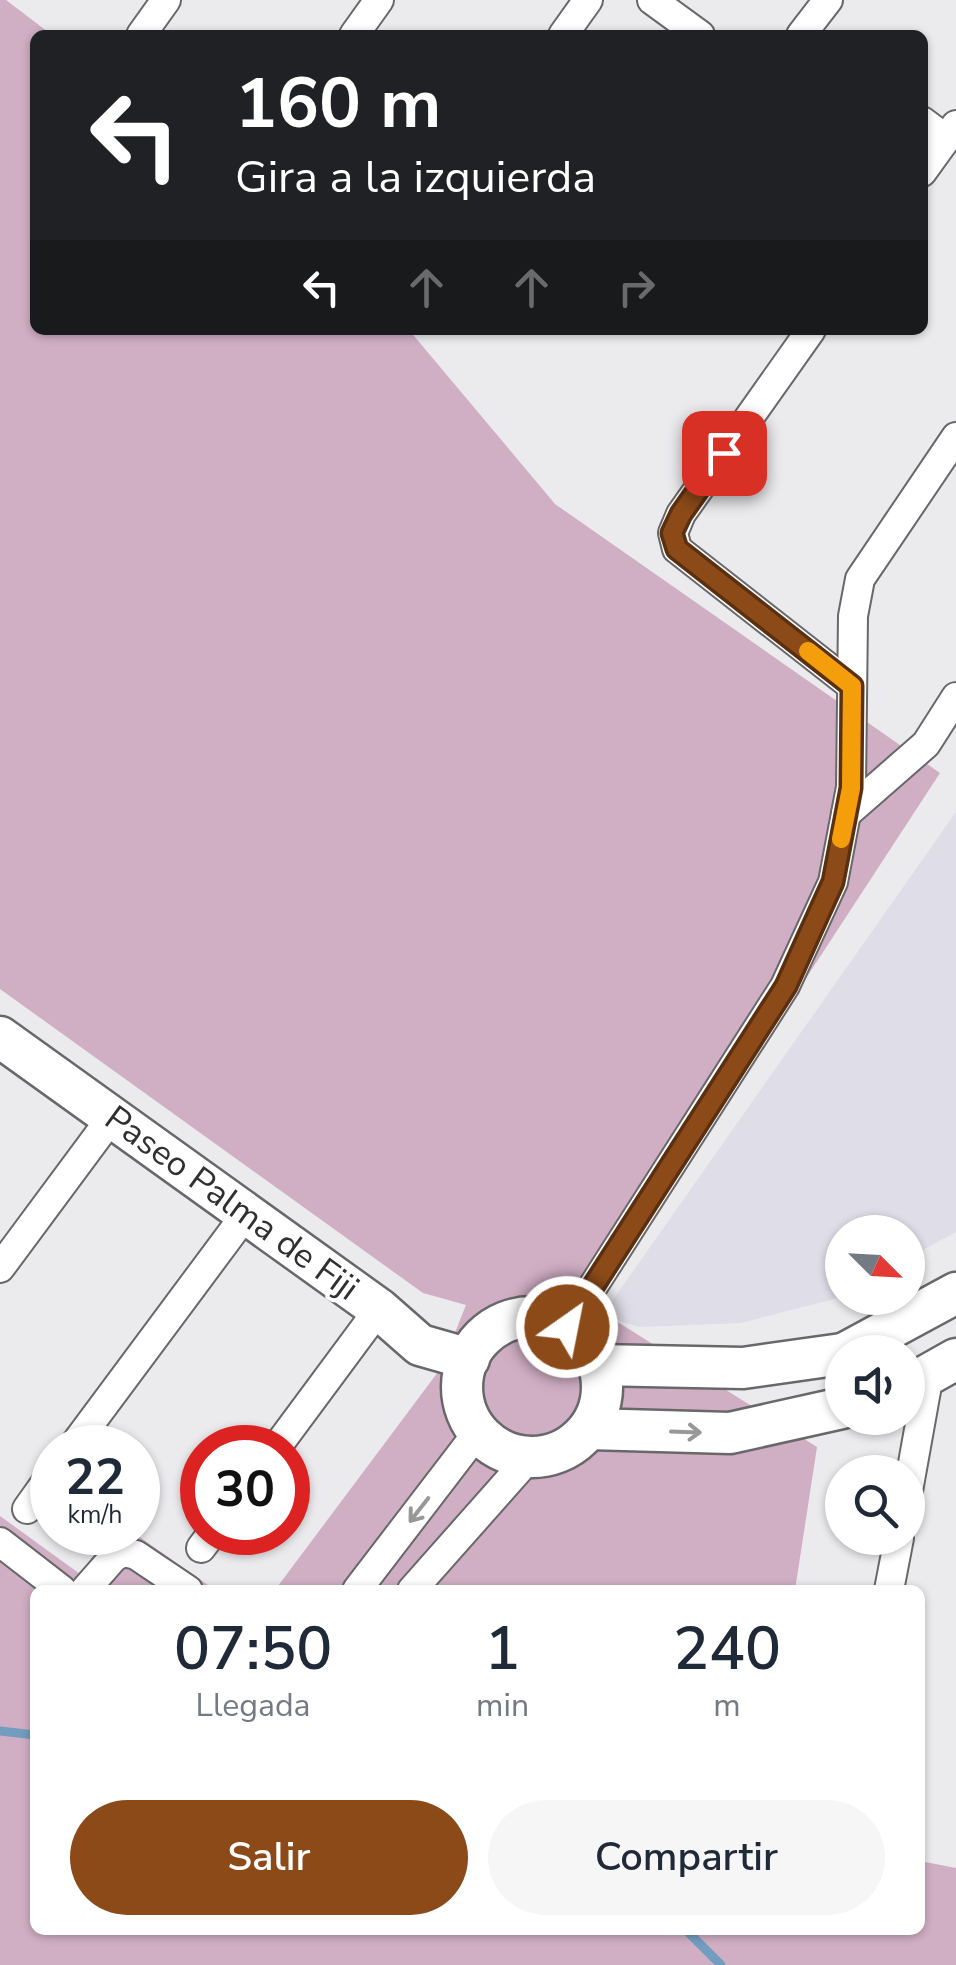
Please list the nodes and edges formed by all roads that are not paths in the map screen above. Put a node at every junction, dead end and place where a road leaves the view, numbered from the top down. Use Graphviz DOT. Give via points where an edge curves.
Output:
graph roads {
  1 [pos="166,0"];
  2 [pos="379,0"];
  3 [pos="588,0"];
  4 [pos="652,0"];
  5 [pos="828,0"];
  6 [pos="145,30"];
  7 [pos="358,30"];
  8 [pos="567,30"];
  9 [pos="693,30"];
  10 [pos="808,30"];
  11 [pos="951,132"];
  12 [pos="928,164"];
  13 [pos="808,335"];
  14 [pos="956,437"];
  15 [pos="852,686"];
  16 [pos="956,697"];
  17 [pos="846,814"];
  18 [pos="0,1036"];
  19 [pos="112,1117"];
  20 [pos="246,1214"];
  21 [pos="0,1268"];
  22 [pos="956,1293"];
  23 [pos="379,1309"];
  24 [pos="567,1327"];
  25 [pos="878,1335"];
  26 [pos="825,1356"];
  27 [pos="468,1359"];
  28 [pos="598,1365"];
  29 [pos="931,1373"];
  30 [pos="825,1412"];
  31 [pos="89,1425"];
  32 [pos="293,1425"];
  33 [pos="589,1429"];
  34 [pos="478,1432"];
  35 [pos="915,1455"];
  36 [pos="529,1458"];
  37 [pos="30,1505"];
  38 [pos="27,1509"];
  39 [pos="0,1542"];
  40 [pos="896,1555"];
  41 [pos="56,1585"];
  42 [pos="89,1585"];
  43 [pos="181,1585"];
  44 [pos="361,1585"];
  45 [pos="416,1585"];
  46 [pos="891,1585"];
  1 -- 6 [label="street"];
  2 -- 7 [label="street"];
  3 -- 8 [label="street"];
  4 -- 9 [label="street"];
  5 -- 10 [label="street"];
  11 -- 12 [label="street"];
  13 -- 15 [label="street" via="672,533 677,549"];
  14 -- 15 [label="street" via="860,579"];
  15 -- 17 [label="street"];
  16 -- 17 [label="street" via="926,744"];
  17 -- 24 [label="street" via="833,882 786,986"];
  18 -- 19 [label="street, Paseo Palma de Fiji"];
  19 -- 20 [label="street, Paseo Palma de Fiji"];
  19 -- 21 [label="street"];
  20 -- 23 [label="street, Paseo Palma de Fiji"];
  20 -- 31 [label="street"];
  22 -- 25 [label="street"];
  23 -- 27 [label="street, Paseo Palma de Fiji" via="420,1345"];
  23 -- 32 [label="street"];
  24 -- 27 [label="street" via="550,1319 511,1320 479,1342"];
  24 -- 28 [label="street"];
  26 -- 28 [label="street" via="744,1368"];
  27 -- 34 [label="street" via="463,1397"];
  28 -- 33 [label="street" via="602,1398"];
  29 -- 35 [label="street"];
  33 -- 30 [label="street, one-way" via="730,1434"];
  33 -- 36 [label="street" via="564,1450"];
  34 -- 36 [label="street" via="492,1445"];
  34 -- 44 [label="street, one-way"];
  36 -- 45 [label="street"];
  37 -- 38 [label="street"];
  39 -- 41 [label="street"];
  40 -- 46 [label="street"];
  42 -- 43 [label="street" via="124,1552"];
}
